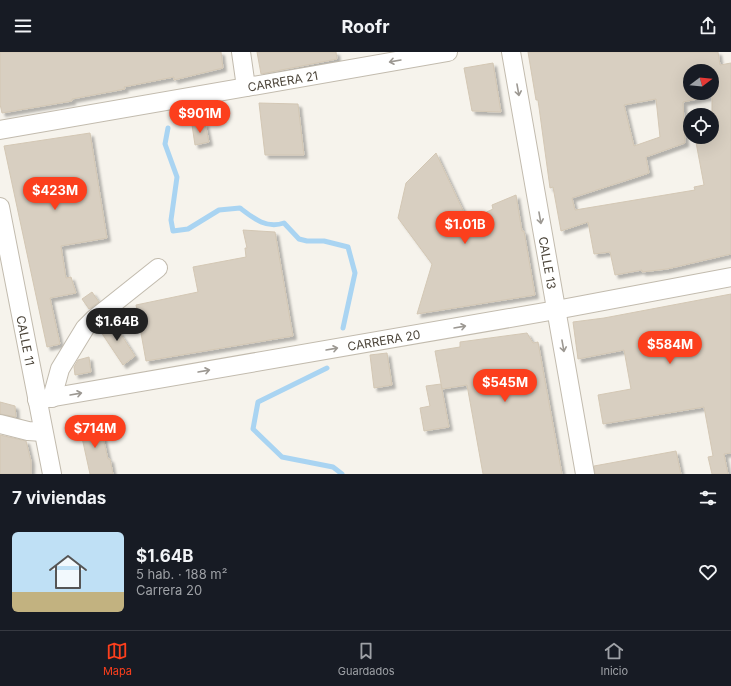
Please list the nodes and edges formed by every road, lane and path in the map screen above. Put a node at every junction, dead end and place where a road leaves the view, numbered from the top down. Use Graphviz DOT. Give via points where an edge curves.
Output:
graph roads {
  1 [pos="241,52"];
  2 [pos="448,52"];
  3 [pos="511,52"];
  4 [pos="360,60"];
  5 [pos="246,87"];
  6 [pos="0,130"];
  7 [pos="0,207"];
  8 [pos="158,268"];
  9 [pos="731,277"];
  10 [pos="556,310"];
  11 [pos="45,399"];
  12 [pos="0,424"];
  13 [pos="43,432"];
  14 [pos="52,474"];
  15 [pos="585,474"];
  1 -- 5 [label="street"];
  2 -- 4 [label="street, CARRERA 21, one-way"];
  3 -- 10 [label="street, CALLE 13, one-way"];
  4 -- 5 [label="street, CARRERA 21"];
  5 -- 6 [label="street, CARRERA 21"];
  7 -- 11 [label="street, CALLE 11"];
  8 -- 11 [label="street" via="85,328"];
  9 -- 10 [label="street, CARRERA 20"];
  11 -- 10 [label="street, CARRERA 20, one-way"];
  10 -- 15 [label="street, CALLE 13, one-way"];
  11 -- 13 [label="street, CALLE 11"];
  12 -- 13 [label="street"];
  13 -- 14 [label="street, CALLE 11"];
}
